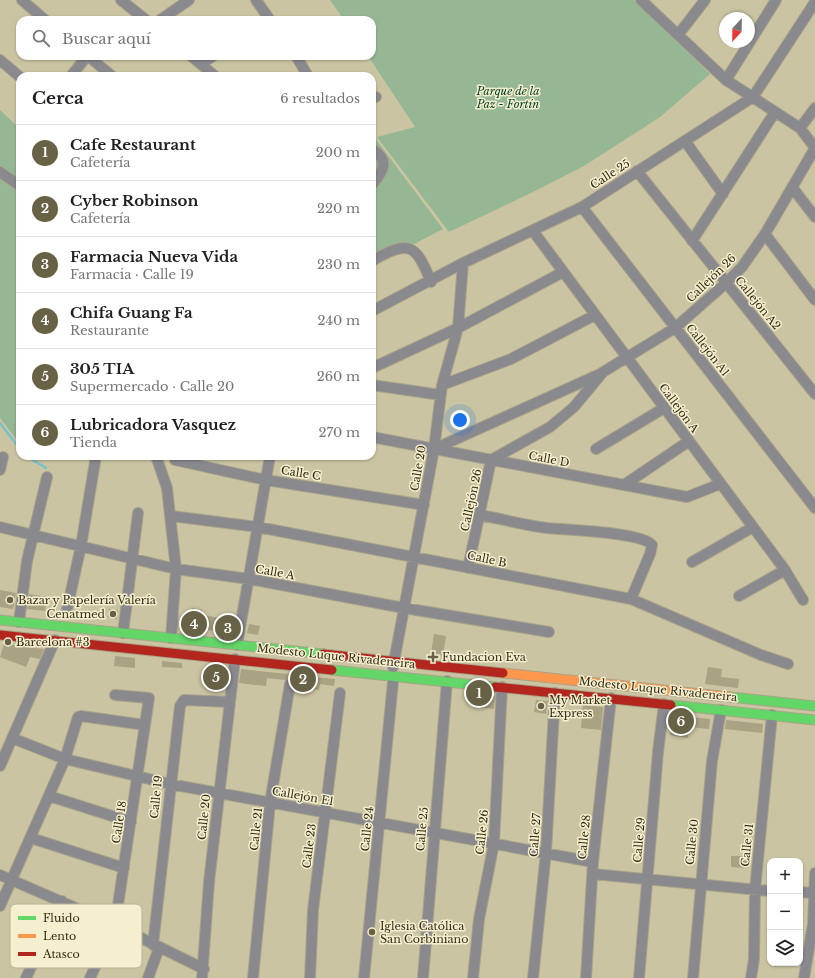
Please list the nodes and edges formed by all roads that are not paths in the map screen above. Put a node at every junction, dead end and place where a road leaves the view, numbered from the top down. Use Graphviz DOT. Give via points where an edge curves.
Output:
graph roads {
  1 [pos="22,0"];
  2 [pos="121,0"];
  3 [pos="189,0"];
  4 [pos="256,0"];
  5 [pos="641,0"];
  6 [pos="705,0"];
  7 [pos="776,0"];
  8 [pos="815,2"];
  9 [pos="40,16"];
  10 [pos="141,16"];
  11 [pos="166,16"];
  12 [pos="266,16"];
  13 [pos="678,35"];
  14 [pos="0,60"];
  15 [pos="85,60"];
  16 [pos="93,60"];
  17 [pos="196,60"];
  18 [pos="207,60"];
  19 [pos="301,60"];
  20 [pos="201,64"];
  21 [pos="74,72"];
  22 [pos="107,72"];
  23 [pos="210,72"];
  24 [pos="306,72"];
  25 [pos="16,74"];
  26 [pos="726,80"];
  27 [pos="752,97"];
  28 [pos="775,112"];
  29 [pos="813,114"];
  30 [pos="800,128"];
  31 [pos="685,141"];
  32 [pos="815,148"];
  33 [pos="376,152"];
  34 [pos="638,171"];
  35 [pos="0,172"];
  36 [pos="376,180"];
  37 [pos="16,183"];
  38 [pos="792,187"];
  39 [pos="723,194"];
  40 [pos="582,207"];
  41 [pos="815,217"];
  42 [pos="533,231"];
  43 [pos="765,234"];
  44 [pos="692,242"];
  45 [pos="376,259"];
  46 [pos="463,263"];
  47 [pos="563,272"];
  48 [pos="431,282"];
  49 [pos="726,283"];
  50 [pos="815,300"];
  51 [pos="376,309"];
  52 [pos="595,316"];
  53 [pos="458,328"];
  54 [pos="676,328"];
  55 [pos="628,359"];
  56 [pos="376,366"];
  57 [pos="603,372"];
  58 [pos="376,385"];
  59 [pos="442,390"];
  60 [pos="815,394"];
  61 [pos="664,408"];
  62 [pos="376,438"];
  63 [pos="689,441"];
  64 [pos="434,449"];
  65 [pos="596,449"];
  66 [pos="4,457"];
  67 [pos="95,460"];
  68 [pos="187,460"];
  69 [pos="269,460"];
  70 [pos="492,460"];
  71 [pos="158,461"];
  72 [pos="0,470"];
  73 [pos="47,477"];
  74 [pos="266,480"];
  75 [pos="720,484"];
  76 [pos="624,485"];
  77 [pos="424,505"];
  78 [pos="815,508"];
  79 [pos="138,513"];
  80 [pos="480,515"];
  81 [pos="171,516"];
  82 [pos="0,527"];
  83 [pos="258,527"];
  84 [pos="753,527"];
  85 [pos="34,534"];
  86 [pos="82,546"];
  87 [pos="414,557"];
  88 [pos="132,560"];
  89 [pos="692,562"];
  90 [pos="468,568"];
  91 [pos="176,569"];
  92 [pos="785,570"];
  93 [pos="249,579"];
  94 [pos="739,596"];
  95 [pos="631,599"];
  96 [pos="804,600"];
  97 [pos="404,608"];
  98 [pos="67,609"];
  99 [pos="0,620"];
  100 [pos="19,622"];
  101 [pos="549,632"];
  102 [pos="123,633"];
  103 [pos="1,636"];
  104 [pos="172,638"];
  105 [pos="55,640"];
  106 [pos="237,645"];
  107 [pos="332,655"];
  108 [pos="235,659"];
  109 [pos="393,662"];
  110 [pos="788,664"];
  111 [pos="441,667"];
  112 [pos="317,668"];
  113 [pos="394,679"];
  114 [pos="418,679"];
  115 [pos="447,682"];
  116 [pos="290,684"];
  117 [pos="502,687"];
  118 [pos="340,693"];
  119 [pos="555,693"];
  120 [pos="115,695"];
  121 [pos="733,697"];
  122 [pos="611,698"];
  123 [pos="230,702"];
  124 [pos="794,703"];
  125 [pos="664,704"];
  126 [pos="815,706"];
  127 [pos="694,707"];
  128 [pos="721,710"];
  129 [pos="772,715"];
  130 [pos="788,717"];
  131 [pos="815,720"];
  132 [pos="145,725"];
  133 [pos="12,738"];
  134 [pos="65,759"];
  135 [pos="0,766"];
  136 [pos="138,776"];
  137 [pos="170,784"];
  138 [pos="219,794"];
  139 [pos="49,796"];
  140 [pos="270,803"];
  141 [pos="325,813"];
  142 [pos="131,822"];
  143 [pos="380,823"];
  144 [pos="434,833"];
  145 [pos="31,838"];
  146 [pos="494,843"];
  147 [pos="546,852"];
  148 [pos="593,862"];
  149 [pos="124,868"];
  150 [pos="815,873"];
  151 [pos="593,874"];
  152 [pos="0,876"];
  153 [pos="12,880"];
  154 [pos="648,880"];
  155 [pos="700,885"];
  156 [pos="755,890"];
  157 [pos="767,891"];
  158 [pos="803,892"];
  159 [pos="813,893"];
  160 [pos="62,901"];
  161 [pos="61,904"];
  162 [pos="69,904"];
  163 [pos="118,904"];
  164 [pos="0,906"];
  165 [pos="142,939"];
  166 [pos="156,946"];
  167 [pos="31,968"];
  168 [pos="95,968"];
  169 [pos="203,974"];
  170 [pos="26,978"];
  171 [pos="90,978"];
  172 [pos="148,978"];
  173 [pos="253,978"];
  174 [pos="310,978"];
  175 [pos="364,978"];
  176 [pos="423,978"];
  177 [pos="474,978"];
  178 [pos="533,978"];
  179 [pos="586,978"];
  180 [pos="639,978"];
  181 [pos="693,978"];
  182 [pos="751,978"];
  183 [pos="804,978"];
  1 -- 9 [label="street"];
  2 -- 10 [label="street"];
  3 -- 11 [label="street"];
  4 -- 12 [label="street"];
  5 -- 13 [label="street"];
  6 -- 13 [label="street"];
  7 -- 26 [label="street"];
  8 -- 27 [label="street, Calle 25"];
  13 -- 26 [label="street"];
  14 -- 25 [label="street"];
  15 -- 21 [label="street"];
  16 -- 22 [label="street"];
  17 -- 20 [label="street"];
  18 -- 20 [label="street"];
  19 -- 24 [label="street"];
  20 -- 23 [label="street"];
  26 -- 27 [label="street"];
  27 -- 28 [label="street"];
  27 -- 31 [label="street, Calle 25"];
  28 -- 30 [label="street"];
  28 -- 39 [label="street"];
  29 -- 30 [label="street"];
  30 -- 32 [label="street"];
  31 -- 34 [label="street, Calle 25"];
  31 -- 39 [label="street"];
  32 -- 38 [label="street, Callejón 26"];
  33 -- 36 [label="street" via="384,163"];
  34 -- 40 [label="street, Calle 25"];
  34 -- 44 [label="street, Callejón A2"];
  35 -- 37 [label="street"];
  38 -- 41 [label="street"];
  38 -- 43 [label="street, Callejón 26"];
  39 -- 44 [label="street"];
  40 -- 42 [label="street, Calle 25"];
  40 -- 54 [label="street, Callejón A1"];
  42 -- 46 [label="street, Calle 25"];
  42 -- 47 [label="street, Callejón A"];
  43 -- 49 [label="street, Callejón 26" via="742,267"];
  43 -- 50 [label="street"];
  44 -- 49 [label="street, Callejón A2"];
  45 -- 48 [label="street" via="403,248 413,250 421,258"];
  46 -- 48 [label="street, Calle 25"];
  46 -- 53 [label="street, Calle 20"];
  47 -- 52 [label="street, Callejón A"];
  47 -- 53 [label="street"];
  48 -- 51 [label="street, Calle 25"];
  49 -- 54 [label="street, Callejón 26"];
  49 -- 60 [label="street, Callejón A2"];
  52 -- 55 [label="street, Callejón A"];
  52 -- 59 [label="street" via="511,359"];
  53 -- 56 [label="street"];
  53 -- 59 [label="street, Calle 20"];
  54 -- 55 [label="street, Callejón 26"];
  54 -- 78 [label="street, Callejón A1"];
  55 -- 57 [label="street, Callejón 26"];
  55 -- 61 [label="street, Callejón A"];
  57 -- 64 [label="street, Callejón 26"];
  57 -- 70 [label="street, Callejón 26" via="565,416"];
  58 -- 59 [label="street"];
  59 -- 64 [label="street, Calle 20"];
  61 -- 63 [label="street, Callejón A"];
  61 -- 65 [label="street"];
  62 -- 64 [label="street, Calle D"];
  63 -- 75 [label="street, Callejón A"];
  63 -- 76 [label="street"];
  64 -- 70 [label="street, Calle D"];
  64 -- 77 [label="street, Calle 20"];
  66 -- 72 [label="street"];
  67 -- 86 [label="street"];
  68 -- 74 [label="street, Calle C"];
  69 -- 74 [label="street"];
  70 -- 76 [label="street, Calle D"];
  70 -- 80 [label="street, Callejón 26"];
  71 -- 81 [label="street" via="167,488"];
  73 -- 85 [label="street"];
  74 -- 77 [label="street, Calle C"];
  74 -- 83 [label="street"];
  75 -- 76 [label="street, Calle D" via="687,497"];
  75 -- 84 [label="street, Callejón A"];
  77 -- 87 [label="street, Calle 20"];
  79 -- 88 [label="street"];
  80 -- 90 [label="street, Callejón 26"];
  80 -- 95 [label="street" via="545,528 625,535 650,542 650,554"];
  81 -- 83 [label="street, Calle B"];
  81 -- 91 [label="street"];
  82 -- 85 [label="street, Calle A"];
  83 -- 87 [label="street, Calle B"];
  83 -- 93 [label="street"];
  84 -- 89 [label="street"];
  84 -- 92 [label="street, Callejón A"];
  85 -- 86 [label="street, Calle A"];
  85 -- 100 [label="street" via="27,561"];
  86 -- 88 [label="street, Calle A"];
  86 -- 98 [label="street"];
  87 -- 90 [label="street, Calle B"];
  87 -- 97 [label="street, Calle 20"];
  88 -- 91 [label="street, Calle A"];
  88 -- 102 [label="street"];
  90 -- 95 [label="street, Calle B"];
  91 -- 93 [label="street, Calle A"];
  91 -- 104 [label="street"];
  92 -- 94 [label="street"];
  92 -- 96 [label="street, Callejón A"];
  93 -- 97 [label="street, Calle A"];
  93 -- 106 [label="street"];
  95 -- 110 [label="street, Calle B" via="761,655"];
  97 -- 101 [label="street, Calle A"];
  97 -- 109 [label="street, Calle 20"];
  99 -- 100 [label="street, Modesto Luque Rivadeneira"];
  100 -- 102 [label="street, Modesto Luque Rivadeneira"];
  102 -- 104 [label="street, Modesto Luque Rivadeneira"];
  103 -- 105 [label="street, Modesto Luque Rivadeneira"];
  104 -- 106 [label="street, Modesto Luque Rivadeneira"];
  105 -- 108 [label="street, Modesto Luque Rivadeneira"];
  105 -- 133 [label="street"];
  106 -- 107 [label="street, Modesto Luque Rivadeneira"];
  107 -- 109 [label="street, Modesto Luque Rivadeneira"];
  107 -- 112 [label="street" via="330,664"];
  108 -- 112 [label="street, Modesto Luque Rivadeneira"];
  108 -- 123 [label="street, Calle 20"];
  109 -- 111 [label="street, Modesto Luque Rivadeneira"];
  109 -- 113 [label="street, Calle 20"];
  111 -- 114 [label="street" via="431,671 420,670"];
  111 -- 121 [label="street, Modesto Luque Rivadeneira"];
  112 -- 113 [label="street, Modesto Luque Rivadeneira"];
  113 -- 114 [label="street, Modesto Luque Rivadeneira"];
  113 -- 143 [label="street, Calle 24"];
  114 -- 115 [label="street, Modesto Luque Rivadeneira"];
  115 -- 117 [label="street, Modesto Luque Rivadeneira"];
  115 -- 144 [label="street, Calle 25"];
  116 -- 140 [label="street, Calle 21"];
  117 -- 119 [label="street, Modesto Luque Rivadeneira"];
  117 -- 146 [label="street, Calle 26"];
  118 -- 141 [label="street, Calle 23"];
  119 -- 122 [label="street, Modesto Luque Rivadeneira"];
  119 -- 147 [label="street, Calle 27"];
  120 -- 132 [label="street, Calle 18" via="149,698"];
  121 -- 124 [label="street, Modesto Luque Rivadeneira"];
  121 -- 127 [label="street" via="704,699"];
  122 -- 125 [label="street, Modesto Luque Rivadeneira"];
  122 -- 148 [label="street, Calle 28"];
  123 -- 137 [label="street, Calle 19" via="182,702"];
  123 -- 138 [label="street, Calle 20"];
  124 -- 126 [label="street, Modesto Luque Rivadeneira"];
  124 -- 130 [label="street"];
  125 -- 127 [label="street, Modesto Luque Rivadeneira"];
  125 -- 154 [label="street, Calle 29"];
  127 -- 128 [label="street, Modesto Luque Rivadeneira"];
  128 -- 129 [label="street, Modesto Luque Rivadeneira"];
  128 -- 155 [label="street, Calle 30" via="712,761"];
  129 -- 130 [label="street, Modesto Luque Rivadeneira"];
  129 -- 156 [label="street, Calle 31"];
  130 -- 131 [label="street, Modesto Luque Rivadeneira"];
  132 -- 134 [label="street" via="81,716 77,720"];
  132 -- 136 [label="street, Calle 18"];
  133 -- 134 [label="street, Callejón E1"];
  133 -- 135 [label="street"];
  134 -- 136 [label="street, Callejón E1"];
  134 -- 139 [label="street"];
  136 -- 137 [label="street, Callejón E1"];
  136 -- 142 [label="street, Calle 18"];
  137 -- 138 [label="street, Callejón E1"];
  137 -- 166 [label="street, Calle 19"];
  138 -- 140 [label="street, Callejón E1"];
  138 -- 169 [label="street, Calle 20" via="209,882"];
  139 -- 142 [label="street"];
  139 -- 145 [label="street"];
  140 -- 141 [label="street, Callejón E1"];
  140 -- 173 [label="street, Calle 21"];
  141 -- 143 [label="street, Callejón E1"];
  141 -- 174 [label="street, Calle 23" via="313,910"];
  142 -- 149 [label="street, Calle 18"];
  143 -- 144 [label="street, Callejón E1"];
  143 -- 175 [label="street, Calle 24"];
  144 -- 146 [label="street, Callejón E1"];
  144 -- 176 [label="street, Calle 25"];
  145 -- 149 [label="street"];
  145 -- 153 [label="street"];
  146 -- 147 [label="street, Callejón E1"];
  146 -- 177 [label="street, Calle 26" via="479,919"];
  147 -- 148 [label="street, Callejón E1"];
  147 -- 178 [label="street, Calle 27"];
  148 -- 151 [label="street, Calle 28"];
  149 -- 163 [label="street, Calle 18"];
  150 -- 159 [label="street"];
  151 -- 154 [label="street"];
  151 -- 179 [label="street, Calle 28"];
  152 -- 153 [label="street"];
  153 -- 160 [label="street"];
  153 -- 164 [label="street"];
  154 -- 155 [label="street"];
  154 -- 180 [label="street, Calle 29"];
  155 -- 156 [label="street"];
  155 -- 181 [label="street, Calle 30"];
  156 -- 157 [label="street"];
  156 -- 182 [label="street, Calle 31" via="754,959"];
  158 -- 159 [label="street"];
  159 -- 183 [label="street" via="813,924"];
  160 -- 161 [label="street"];
  160 -- 162 [label="street"];
  165 -- 166 [label="street"];
  166 -- 169 [label="street"];
  166 -- 172 [label="street, Calle 19"];
  167 -- 170 [label="street"];
  168 -- 171 [label="street, Calle 18"];
}
